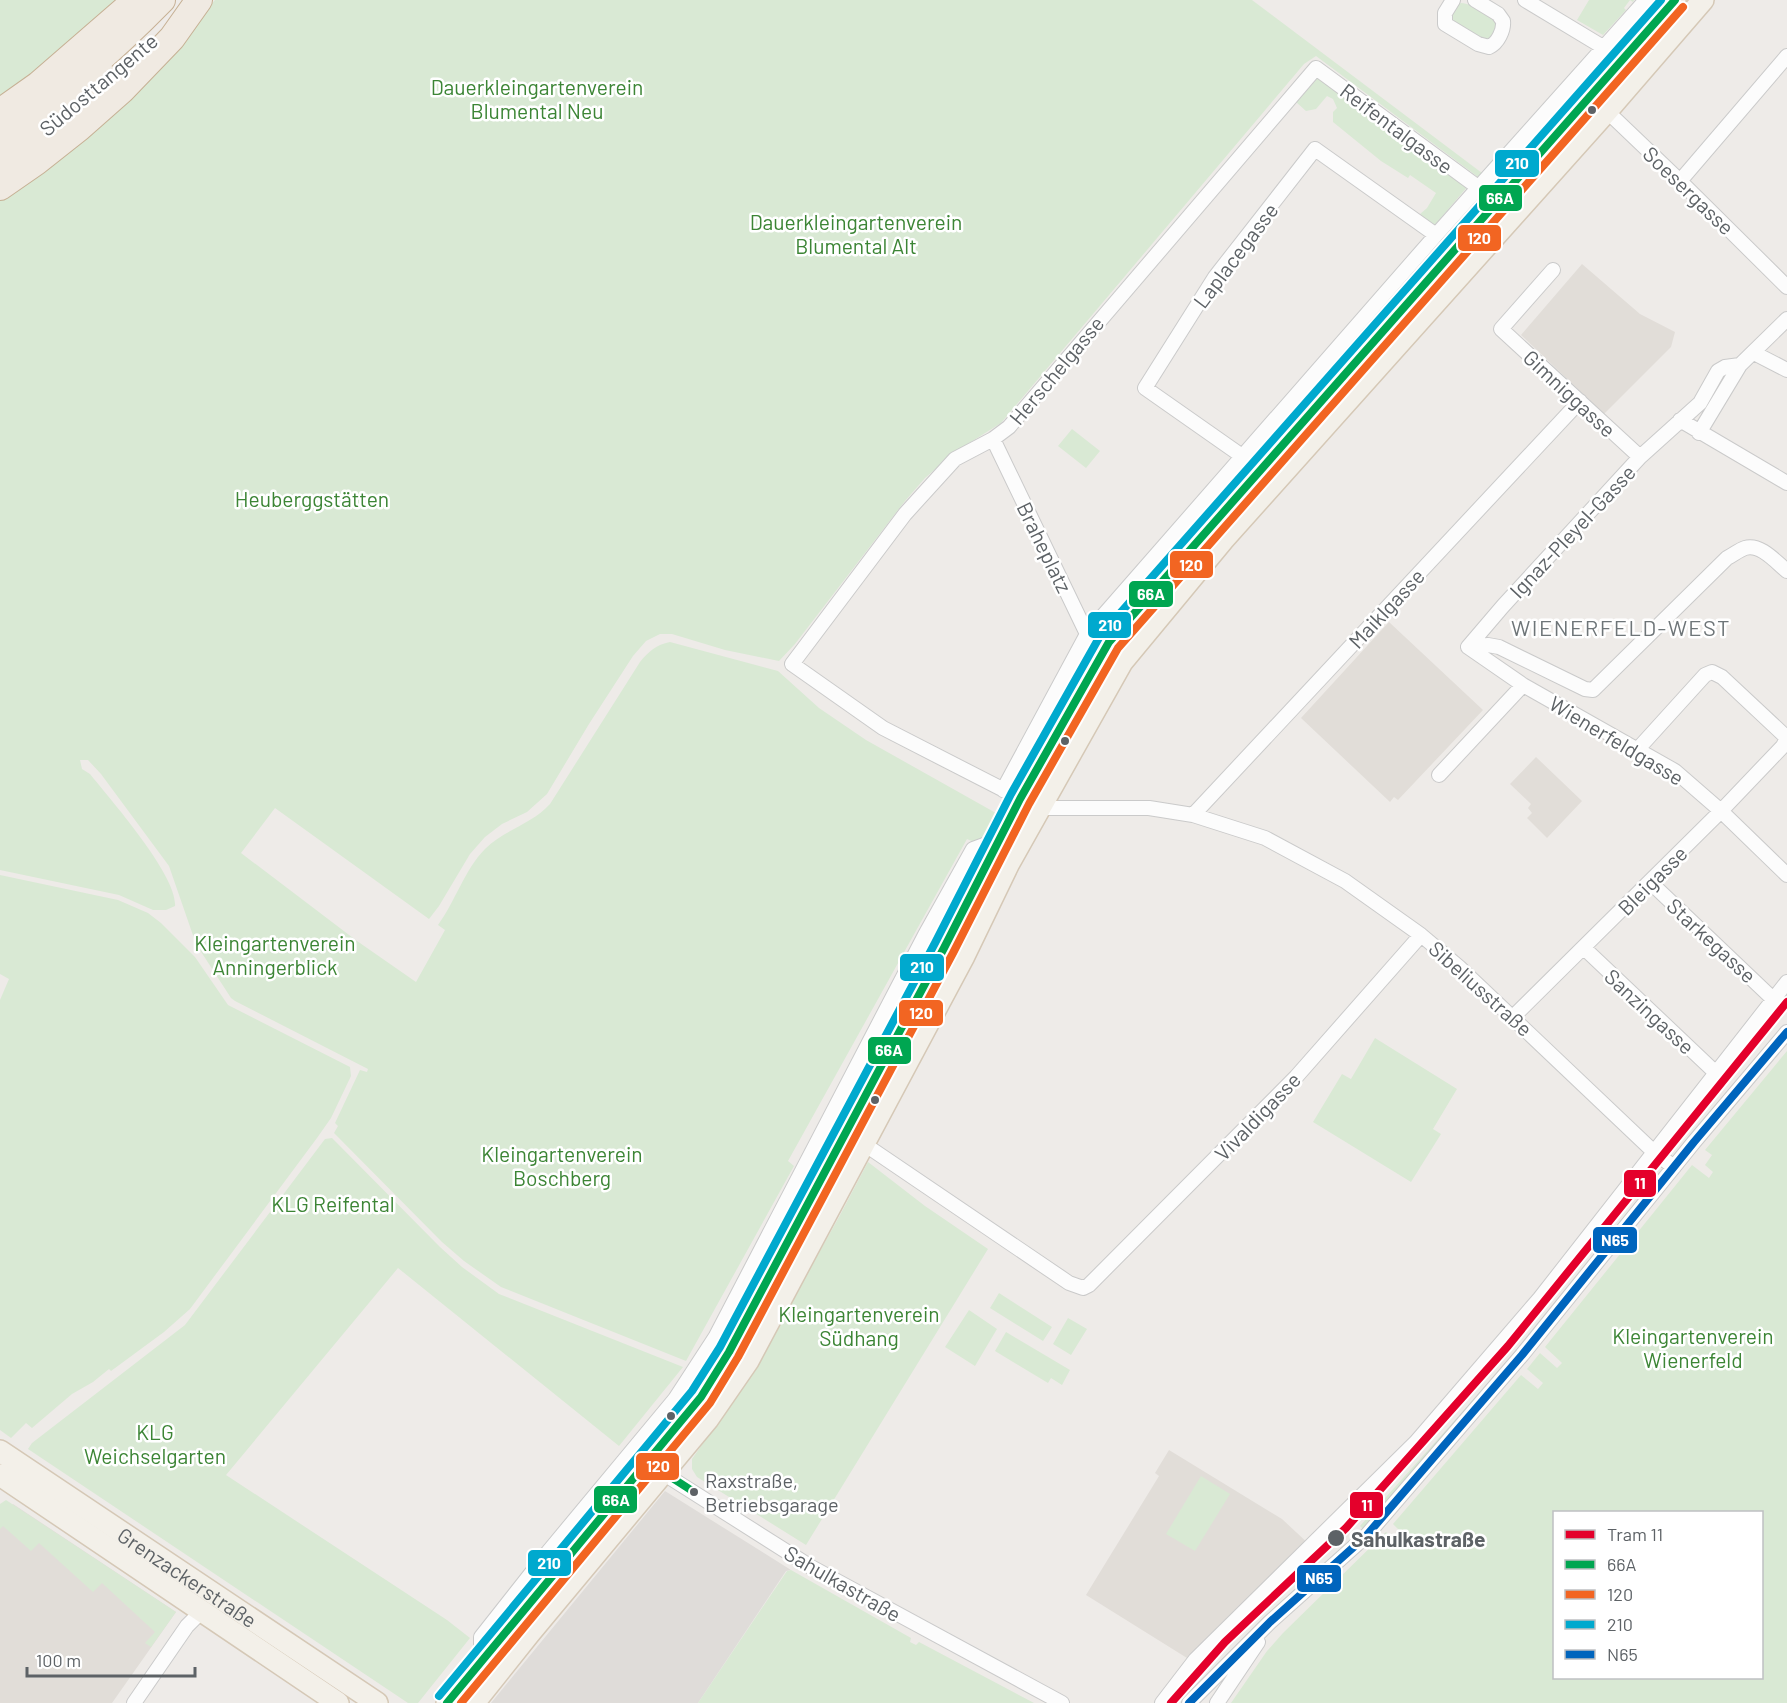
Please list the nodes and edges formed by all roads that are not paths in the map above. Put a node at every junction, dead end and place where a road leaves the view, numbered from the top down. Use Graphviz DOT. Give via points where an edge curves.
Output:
graph roads {
  1 [pos="136,0"];
  2 [pos="162,0"];
  3 [pos="191,0"];
  4 [pos="199,0"];
  5 [pos="1453,0"];
  6 [pos="1474,0"];
  7 [pos="1526,0"];
  8 [pos="1646,0"];
  9 [pos="1675,0"];
  10 [pos="1703,0"];
  11 [pos="1603,47"];
  12 [pos="1787,57"];
  13 [pos="1316,68"];
  14 [pos="1590,95"];
  15 [pos="1607,111"];
  16 [pos="0,112"];
  17 [pos="0,137"];
  18 [pos="0,162"];
  19 [pos="1680,181"];
  20 [pos="0,187"];
  21 [pos="1479,188"];
  22 [pos="1436,235"];
  23 [pos="1553,270"];
  24 [pos="1787,287"];
  25 [pos="1787,319"];
  26 [pos="1754,353"];
  27 [pos="1740,365"];
  28 [pos="1787,370"];
  29 [pos="1580,401"];
  30 [pos="1680,420"];
  31 [pos="1699,433"];
  32 [pos="993,439"];
  33 [pos="1242,456"];
  34 [pos="1640,457"];
  35 [pos="1787,483"];
  36 [pos="1787,571"];
  37 [pos="1087,634"];
  38 [pos="1468,647"];
  39 [pos="1105,649"];
  40 [pos="792,664"];
  41 [pos="1523,685"];
  42 [pos="1786,740"];
  43 [pos="1637,750"];
  44 [pos="1439,775"];
  45 [pos="1011,795"];
  46 [pos="1039,808"];
  47 [pos="1721,811"];
  48 [pos="1192,815"];
  49 [pos="1787,875"];
  50 [pos="1650,882"];
  51 [pos="1421,935"];
  52 [pos="1584,948"];
  53 [pos="1787,982"];
  54 [pos="1773,999"];
  55 [pos="1513,1017"];
  56 [pos="1787,1032"];
  57 [pos="1717,1074"];
  58 [pos="864,1144"];
  59 [pos="1655,1153"];
  60 [pos="1674,1167"];
  61 [pos="0,1451"];
  62 [pos="645,1464"];
  63 [pos="0,1475"];
  64 [pos="201,1612"];
  65 [pos="1270,1622"];
  66 [pos="481,1663"];
  67 [pos="134,1703"];
  68 [pos="338,1703"];
  69 [pos="377,1703"];
  70 [pos="447,1703"];
  71 [pos="474,1703"];
  72 [pos="1062,1703"];
  73 [pos="1162,1703"];
  74 [pos="1189,1703"];
  75 [pos="1217,1703"];
  1 -- 16 [label="highway" via="38,85"];
  2 -- 17 [label="highway, Südosttangente" via="72,84"];
  3 -- 18 [label="highway, Südosttangente" via="119,71"];
  4 -- 20 [label="highway" via="172,38 122,90 80,128"];
  5 -- 6 [label="street" via="1444,13 1445,24 1489,46 1503,29 1503,21"];
  7 -- 11 [label="street"];
  8 -- 11 [label="street"];
  9 -- 14 [label="main road"];
  10 -- 15 [label="main road"];
  11 -- 21 [label="street"];
  12 -- 19 [label="street"];
  13 -- 21 [label="street, Reifentalgasse"];
  13 -- 32 [label="street, Herschelgasse" via="1009,427"];
  14 -- 15 [label="street, Soesergasse"];
  14 -- 39 [label="main road"];
  15 -- 19 [label="street, Soesergasse"];
  15 -- 46 [label="main road" via="1223,540 1122,662"];
  19 -- 24 [label="street, Soesergasse"];
  21 -- 22 [label="street"];
  22 -- 33 [label="street"];
  22 -- 33 [label="street, Laplacegasse" via="1315,149 1215,277 1145,388"];
  23 -- 29 [label="street, Gimniggasse" via="1501,329"];
  25 -- 26 [label="street"];
  26 -- 27 [label="street"];
  26 -- 28 [label="street"];
  27 -- 30 [label="street, Ignaz-Pleyel-Gasse" via="1718,371 1700,403"];
  27 -- 31 [label="street"];
  29 -- 34 [label="street, Gimniggasse"];
  29 -- 48 [label="street, Maiklgasse"];
  30 -- 31 [label="street"];
  30 -- 34 [label="street, Ignaz-Pleyel-Gasse"];
  31 -- 35 [label="street"];
  32 -- 37 [label="street, Braheplatz"];
  32 -- 40 [label="street, Herschelgasse" via="956,459 905,514"];
  33 -- 37 [label="street"];
  34 -- 38 [label="street, Ignaz-Pleyel-Gasse"];
  36 -- 38 [label="street" via="1752,547 1727,558 1593,690 1499,647"];
  37 -- 39 [label="street, Braheplatz"];
  37 -- 45 [label="street"];
  38 -- 41 [label="street, Wienerfeldgasse"];
  39 -- 45 [label="main road"];
  40 -- 45 [label="street, Sibeliusstraße" via="883,729"];
  41 -- 43 [label="street, Wienerfeldgasse"];
  41 -- 44 [label="street"];
  42 -- 43 [label="street" via="1722,677 1712,672"];
  42 -- 47 [label="street, Bleigasse"];
  43 -- 47 [label="street, Wienerfeldgasse" via="1675,771"];
  45 -- 46 [label="street, Sibeliusstraße"];
  45 -- 62 [label="main road" via="1000,839 729,1352 701,1397"];
  46 -- 48 [label="street, Sibeliusstraße" via="1149,808"];
  46 -- 58 [label="main road"];
  47 -- 49 [label="street, Wienerfeldgasse"];
  47 -- 50 [label="street, Bleigasse"];
  48 -- 51 [label="street, Sibeliusstraße" via="1265,838 1345,881"];
  50 -- 52 [label="street, Bleigasse"];
  50 -- 54 [label="street, Starkegasse"];
  51 -- 55 [label="street, Sibeliusstraße"];
  51 -- 58 [label="street, Vivaldigasse" via="1296,1077 1114,1262 1083,1288 1069,1283"];
  52 -- 55 [label="street, Bleigasse"];
  52 -- 57 [label="street, Sanzingasse"];
  53 -- 54 [label="street"];
  54 -- 57 [label="street"];
  55 -- 59 [label="street, Sibeliusstraße"];
  56 -- 60 [label="street"];
  57 -- 59 [label="street"];
  58 -- 62 [label="main road" via="748,1361 708,1419"];
  59 -- 60 [label="street, Sibeliusstraße"];
  59 -- 73 [label="street" via="1540,1298 1416,1442 1195,1660"];
  60 -- 65 [label="street" via="1522,1355 1366,1536"];
  61 -- 69 [label="main road, Grenzackerstraße"];
  62 -- 66 [label="main road"];
  62 -- 66 [label="street" via="548,1552 481,1637"];
  62 -- 71 [label="main road"];
  62 -- 72 [label="street, Sahulkastraße" via="811,1567"];
  63 -- 64 [label="main road, Grenzackerstraße"];
  64 -- 67 [label="street"];
  64 -- 68 [label="main road, Grenzackerstraße"];
  65 -- 74 [label="street"];
  65 -- 75 [label="street"];
  66 -- 70 [label="main road"];
}
